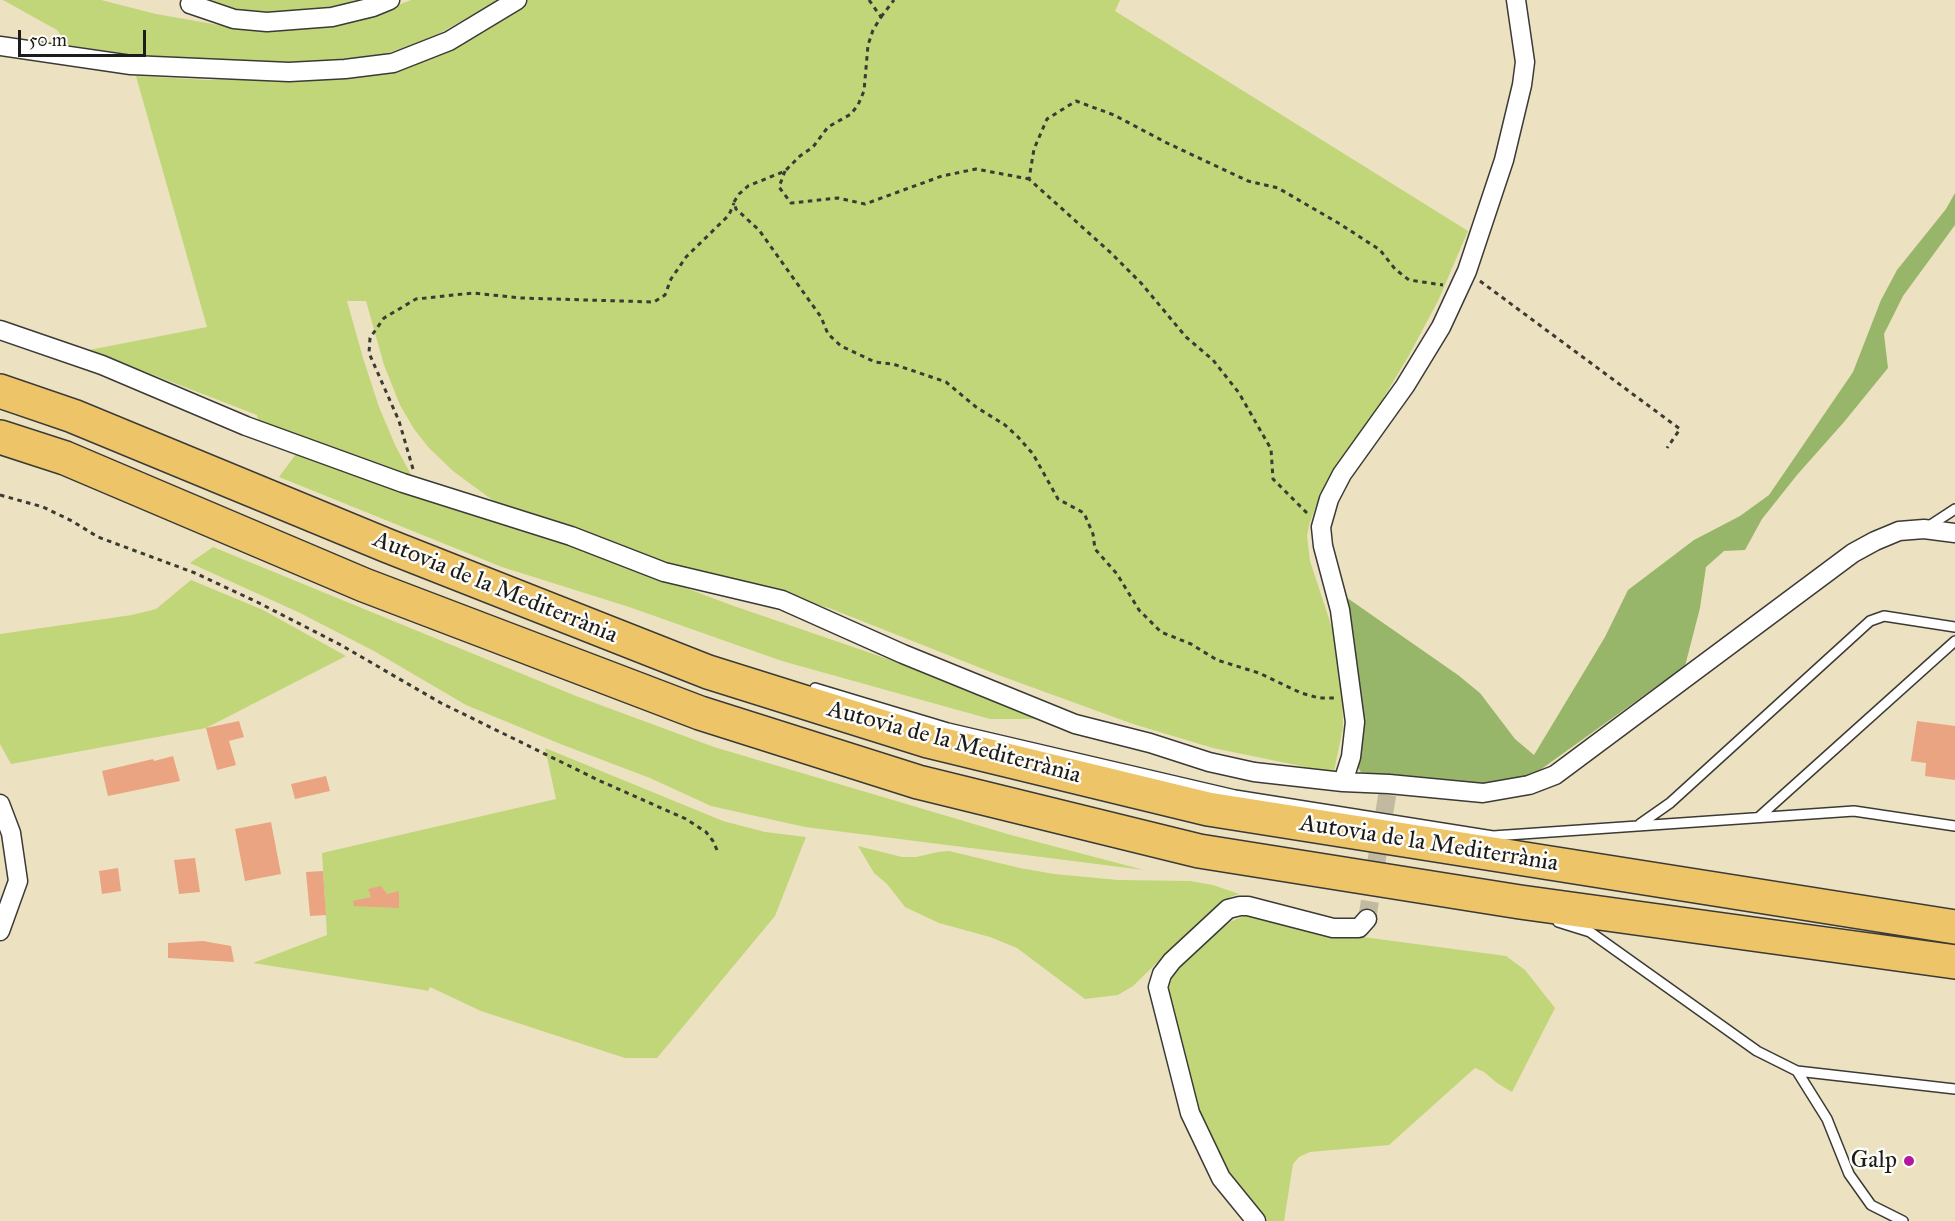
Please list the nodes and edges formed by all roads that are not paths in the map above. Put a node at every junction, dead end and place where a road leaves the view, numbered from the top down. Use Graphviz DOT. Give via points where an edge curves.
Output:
graph roads {
  1 [pos="390,0"];
  2 [pos="517,0"];
  3 [pos="1516,0"];
  4 [pos="191,2"];
  5 [pos="0,46"];
  6 [pos="0,330"];
  7 [pos="0,391"];
  8 [pos="0,436"];
  9 [pos="1955,509"];
  10 [pos="1924,529"];
  11 [pos="1955,533"];
  12 [pos="521,599"];
  13 [pos="1955,627"];
  14 [pos="645,637"];
  15 [pos="1955,641"];
  16 [pos="802,685"];
  17 [pos="1343,782"];
  18 [pos="0,804"];
  19 [pos="1759,817"];
  20 [pos="1637,825"];
  21 [pos="1955,826"];
  22 [pos="1327,871"];
  23 [pos="1507,910"];
  24 [pos="1367,918"];
  25 [pos="1552,920"];
  26 [pos="1955,927"];
  27 [pos="0,931"];
  28 [pos="1955,962"];
  29 [pos="1797,1071"];
  30 [pos="1955,1089"];
  31 [pos="1256,1221"];
  32 [pos="1903,1221"];
  1 -- 4 [label="street" via="332,17 267,22 234,19"];
  2 -- 5 [label="street" via="449,41 393,63 345,69 279,72 131,65"];
  3 -- 17 [label="street" via="1525,62 1522,85 1504,160 1463,279 1441,327 1405,386 1342,474 1329,499 1322,527 1323,546 1340,610 1355,722"];
  6 -- 17 [label="street" via="102,365 246,426 418,488 571,536 664,572 782,600 1075,724 1254,772"];
  7 -- 12 [label="highway, Autovia de la Mediterrània" via="73,416"];
  8 -- 22 [label="highway, Autovia de la Mediterrània" via="65,458 364,585 700,713 918,782 1199,850"];
  9 -- 10 [label="lane"];
  10 -- 11 [label="street"];
  10 -- 17 [label="street" via="1899,531 1854,553 1555,775 1529,785 1483,793"];
  12 -- 14 [label="lane"];
  12 -- 26 [label="highway, Autovia de la Mediterrània" via="708,672 928,741 1208,809"];
  13 -- 20 [label="lane" via="1884,616 1870,621 1670,803"];
  15 -- 19 [label="lane"];
  16 -- 20 [label="lane" via="948,728 1235,795 1493,836"];
  18 -- 27 [label="street" via="11,833 18,881"];
  19 -- 20 [label="lane"];
  19 -- 21 [label="lane" via="1854,811"];
  22 -- 23 [label="lane"];
  22 -- 28 [label="highway, Autovia de la Mediterrània"];
  24 -- 31 [label="street" via="1359,928 1334,928 1248,906 1228,909 1162,974 1158,987 1190,1113 1221,1178"];
  25 -- 29 [label="lane" via="1590,932 1757,1051"];
  29 -- 30 [label="lane"];
  29 -- 32 [label="lane" via="1827,1119 1849,1174 1870,1206"];
}
